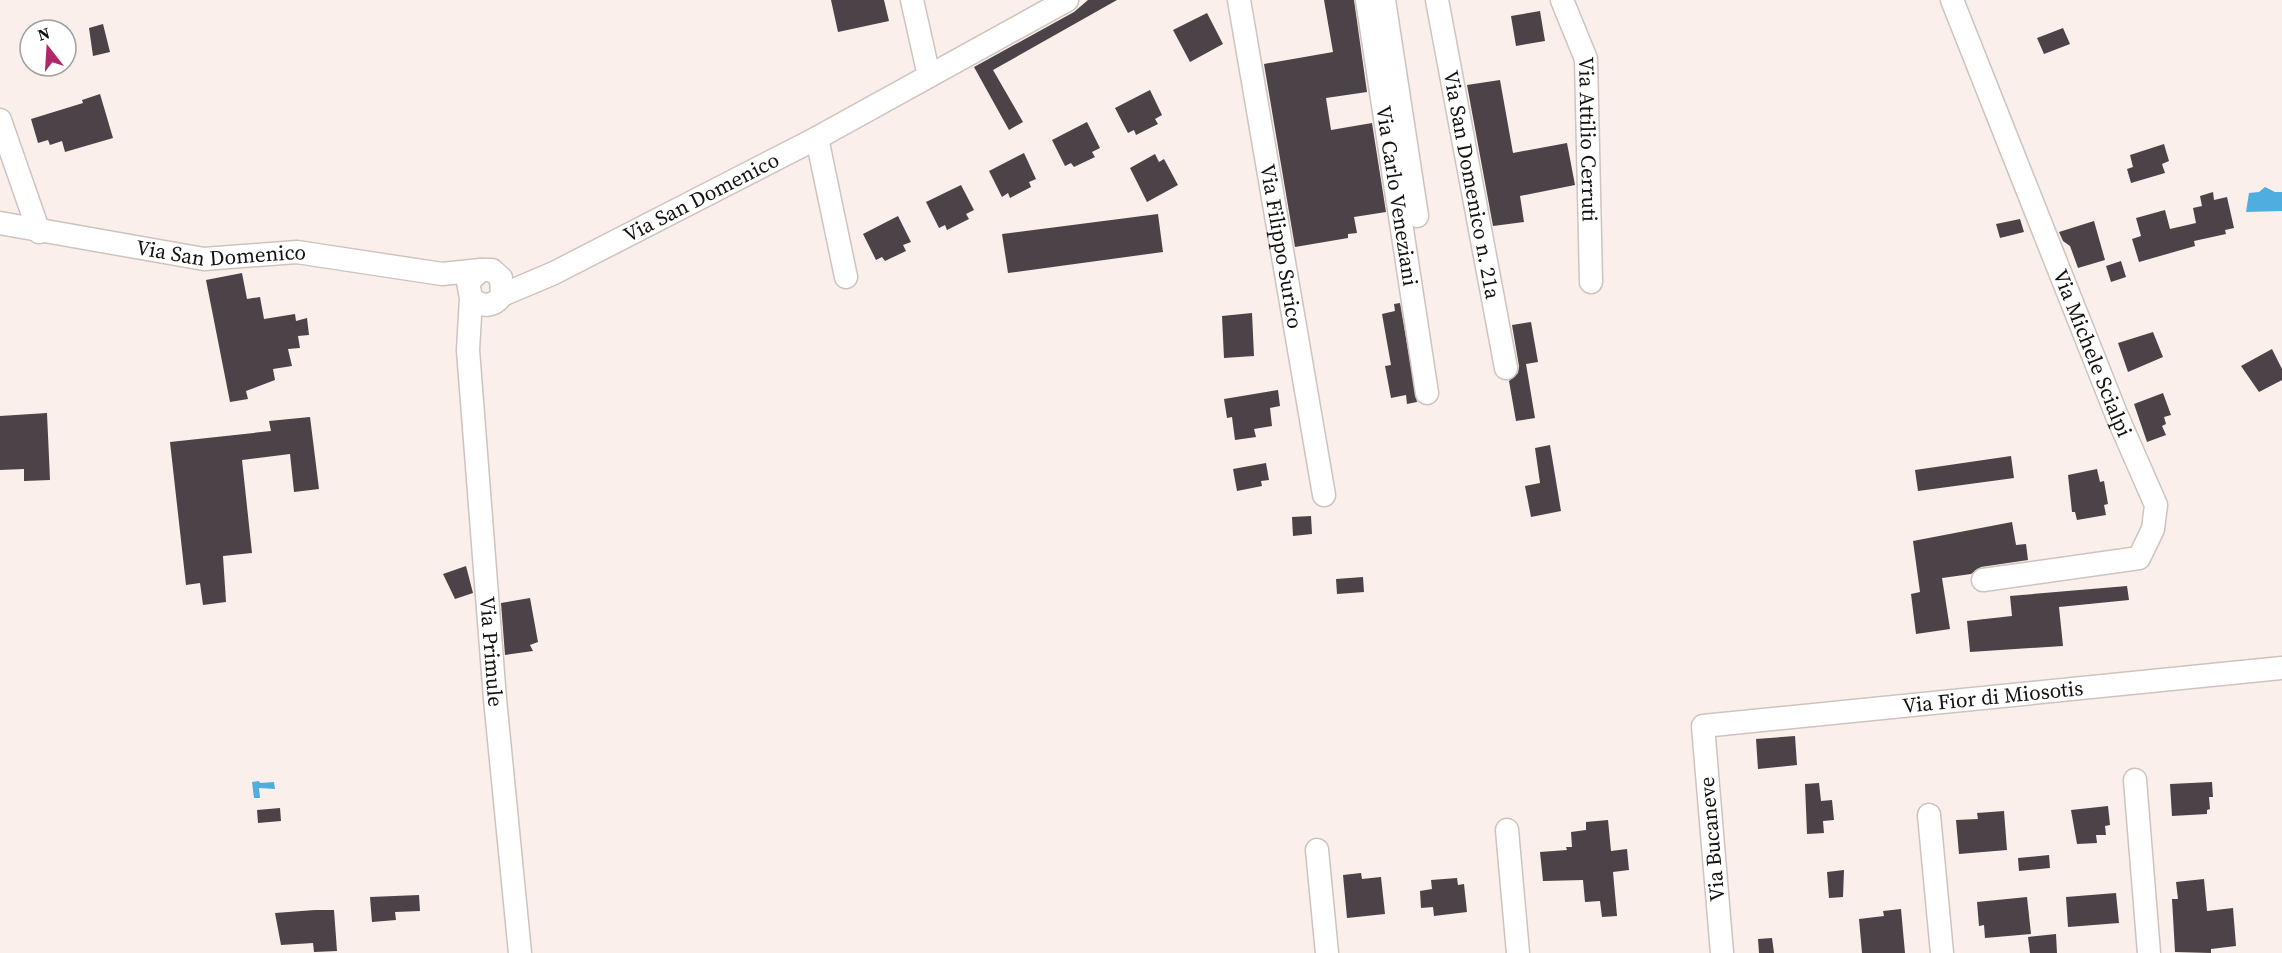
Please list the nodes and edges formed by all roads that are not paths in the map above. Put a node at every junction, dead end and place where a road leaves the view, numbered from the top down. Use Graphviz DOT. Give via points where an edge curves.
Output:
graph roads {
  1 [pos="912,0"];
  2 [pos="1067,0"];
  3 [pos="1239,0"];
  4 [pos="1367,0"];
  5 [pos="1384,0"];
  6 [pos="1437,0"];
  7 [pos="1562,0"];
  8 [pos="1952,0"];
  9 [pos="1028,10"];
  10 [pos="929,76"];
  11 [pos="0,120"];
  12 [pos="817,138"];
  13 [pos="1418,216"];
  14 [pos="0,223"];
  15 [pos="39,232"];
  16 [pos="487,270"];
  17 [pos="554,273"];
  18 [pos="442,274"];
  19 [pos="846,277"];
  20 [pos="1591,282"];
  21 [pos="483,298"];
  22 [pos="1506,368"];
  23 [pos="1427,393"];
  24 [pos="1324,495"];
  25 [pos="1983,580"];
  26 [pos="2282,668"];
  27 [pos="1703,726"];
  28 [pos="2135,780"];
  29 [pos="1929,815"];
  30 [pos="1507,830"];
  31 [pos="1317,850"];
  32 [pos="520,953"];
  33 [pos="1327,953"];
  34 [pos="1518,953"];
  35 [pos="1722,953"];
  36 [pos="1942,953"];
  37 [pos="2149,953"];
  1 -- 10 [label="street"];
  2 -- 9 [label="street, Via San Domenico"];
  3 -- 24 [label="street, Via Filippo Surico"];
  4 -- 23 [label="street, Via Carlo Veneziani"];
  5 -- 13 [label="street"];
  6 -- 22 [label="street, Via San Domenico n. 21a"];
  7 -- 20 [label="street, Via Attilio Cerruti" via="1586,59"];
  8 -- 25 [label="street, Via Michele Scialpi" via="2156,505 2153,529 2139,558"];
  9 -- 10 [label="street, Via San Domenico"];
  10 -- 12 [label="street, Via San Domenico"];
  11 -- 15 [label="street"];
  12 -- 17 [label="street, Via San Domenico"];
  12 -- 19 [label="street"];
  14 -- 15 [label="street, Via San Domenico"];
  15 -- 18 [label="street, Via San Domenico" via="204,260 297,252"];
  16 -- 17 [label="street, Via San Domenico"];
  16 -- 18 [label="street, Via San Domenico"];
  16 -- 21 [label="street, Via Primule" via="468,282"];
  16 -- 21 [label="street" via="503,284"];
  17 -- 21 [label="street, Via San Domenico"];
  18 -- 21 [label="street, Via San Domenico"];
  21 -- 32 [label="street, Via Primule" via="468,350 495,699"];
  26 -- 27 [label="street, Via Fior di Miosotis"];
  27 -- 35 [label="street, Via Bucaneve"];
  28 -- 37 [label="street"];
  29 -- 36 [label="street"];
  30 -- 34 [label="street"];
  31 -- 33 [label="street"];
}
